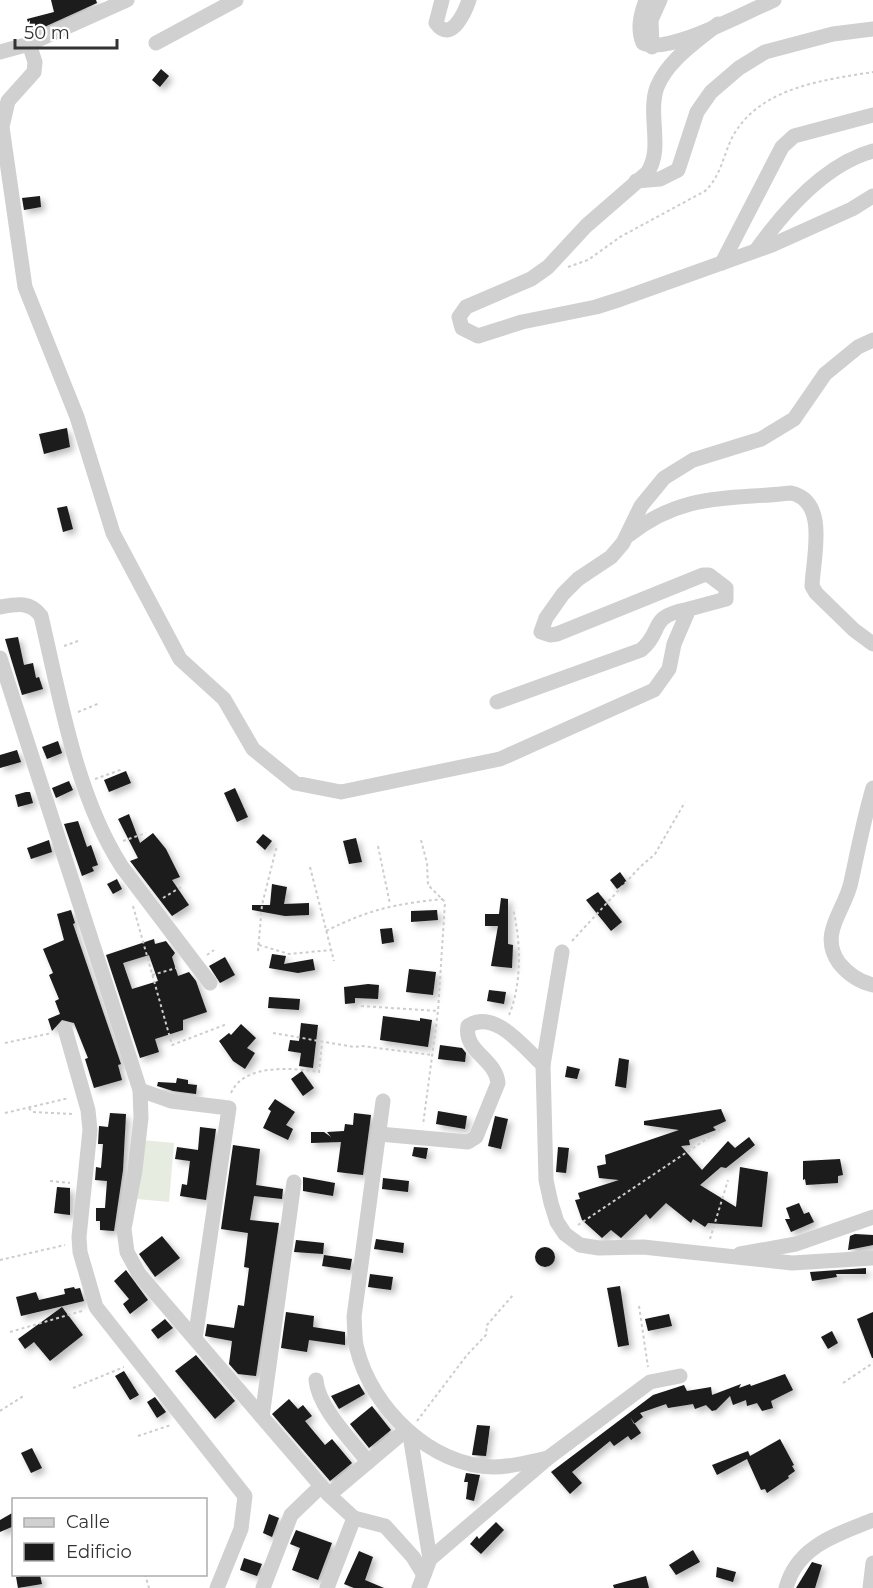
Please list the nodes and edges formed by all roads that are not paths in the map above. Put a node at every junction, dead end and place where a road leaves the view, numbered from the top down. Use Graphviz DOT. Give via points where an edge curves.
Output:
graph roads {
  1 [pos="127,0"];
  2 [pos="236,0"];
  3 [pos="442,0"];
  4 [pos="470,0"];
  5 [pos="646,0"];
  6 [pos="660,0"];
  7 [pos="774,0"];
  8 [pos="718,24"];
  9 [pos="873,29"];
  10 [pos="156,43"];
  11 [pos="29,44"];
  12 [pos="652,47"];
  13 [pos="0,52"];
  14 [pos="873,115"];
  15 [pos="873,151"];
  16 [pos="636,181"];
  17 [pos="873,196"];
  18 [pos="757,249"];
  19 [pos="722,263"];
  20 [pos="873,340"];
  21 [pos="629,535"];
  22 [pos="0,607"];
  23 [pos="688,609"];
  24 [pos="873,644"];
  25 [pos="0,658"];
  26 [pos="497,702"];
  27 [pos="873,788"];
  28 [pos="562,952"];
  29 [pos="210,983"];
  30 [pos="873,985"];
  31 [pos="65,1029"];
  32 [pos="543,1065"];
  33 [pos="140,1090"];
  34 [pos="383,1101"];
  35 [pos="379,1134"];
  36 [pos="294,1182"];
  37 [pos="873,1217"];
  38 [pos="732,1256"];
  39 [pos="873,1258"];
  40 [pos="195,1340"];
  41 [pos="680,1376"];
  42 [pos="316,1380"];
  43 [pos="262,1417"];
  44 [pos="408,1433"];
  45 [pos="548,1458"];
  46 [pos="368,1462"];
  47 [pos="325,1490"];
  48 [pos="354,1518"];
  49 [pos="873,1520"];
  50 [pos="430,1559"];
  51 [pos="873,1563"];
  52 [pos="421,1581"];
  53 [pos="217,1588"];
  54 [pos="263,1588"];
  55 [pos="327,1588"];
  56 [pos="786,1588"];
  57 [pos="870,1588"];
  1 -- 11 [label="street"];
  2 -- 10 [label="street"];
  3 -- 4 [label="street" via="436,23 445,29 462,21"];
  5 -- 12 [label="street" via="640,36 643,43"];
  6 -- 12 [label="street" via="651,20"];
  7 -- 8 [label="street"];
  8 -- 12 [label="street" via="673,44"];
  8 -- 16 [label="street" via="676,59 657,88 653,165"];
  9 -- 16 [label="street" via="833,34 765,52 740,68 711,92 697,112 678,170 660,179"];
  11 -- 13 [label="street"];
  11 -- 23 [label="street" via="34,72 8,101 2,127 25,287 77,417 113,533 180,659 224,699 253,749 295,783 340,792 500,759 654,690 669,669"];
  14 -- 19 [label="street" via="794,136 782,147"];
  15 -- 18 [label="street" via="827,172"];
  16 -- 19 [label="street" via="548,267 531,279 466,308 459,317 462,328 478,336 522,322 596,308"];
  17 -- 18 [label="street" via="802,232"];
  18 -- 19 [label="street"];
  20 -- 21 [label="street" via="858,346 825,374 794,419 761,439 693,460 664,478 641,506"];
  21 -- 23 [label="street" via="610,557 563,594 541,628 543,634 578,627 703,575 726,588 728,597 722,602"];
  21 -- 24 [label="street" via="660,514 712,498 801,495 809,502 816,528 812,586 830,608"];
  22 -- 29 [label="street" via="23,604 34,607 41,616 84,783 109,846"];
  23 -- 26 [label="street" via="663,616 641,650"];
  25 -- 33 [label="street"];
  27 -- 30 [label="street" via="850,886 830,936 833,954 844,969"];
  28 -- 32 [label="street"];
  31 -- 53 [label="street" via="90,1130 80,1243 96,1307 245,1496 241,1529"];
  32 -- 35 [label="street" via="502,1028 487,1021 473,1022 467,1032 470,1044 498,1073 498,1083 476,1137 468,1142"];
  32 -- 38 [label="street" via="546,1180 557,1222 565,1234 580,1245 599,1248 643,1247"];
  33 -- 40 [label="street" via="141,1118 124,1229 127,1252 139,1274"];
  33 -- 40 [label="street" via="171,1101 229,1108"];
  34 -- 35 [label="street"];
  35 -- 44 [label="street" via="354,1317 357,1349 382,1402"];
  36 -- 43 [label="street"];
  37 -- 38 [label="street" via="796,1244"];
  38 -- 39 [label="street" via="792,1263"];
  40 -- 43 [label="street"];
  41 -- 45 [label="street" via="650,1382"];
  42 -- 46 [label="street" via="318,1394"];
  43 -- 47 [label="street"];
  44 -- 45 [label="street" via="447,1455 492,1467"];
  44 -- 46 [label="street"];
  44 -- 50 [label="street"];
  45 -- 50 [label="street"];
  46 -- 47 [label="street"];
  47 -- 48 [label="street"];
  47 -- 54 [label="street" via="291,1515"];
  48 -- 52 [label="street" via="386,1526 413,1557"];
  48 -- 55 [label="street"];
  49 -- 56 [label="street" via="803,1554"];
  50 -- 52 [label="street"];
  51 -- 57 [label="street"];
}
